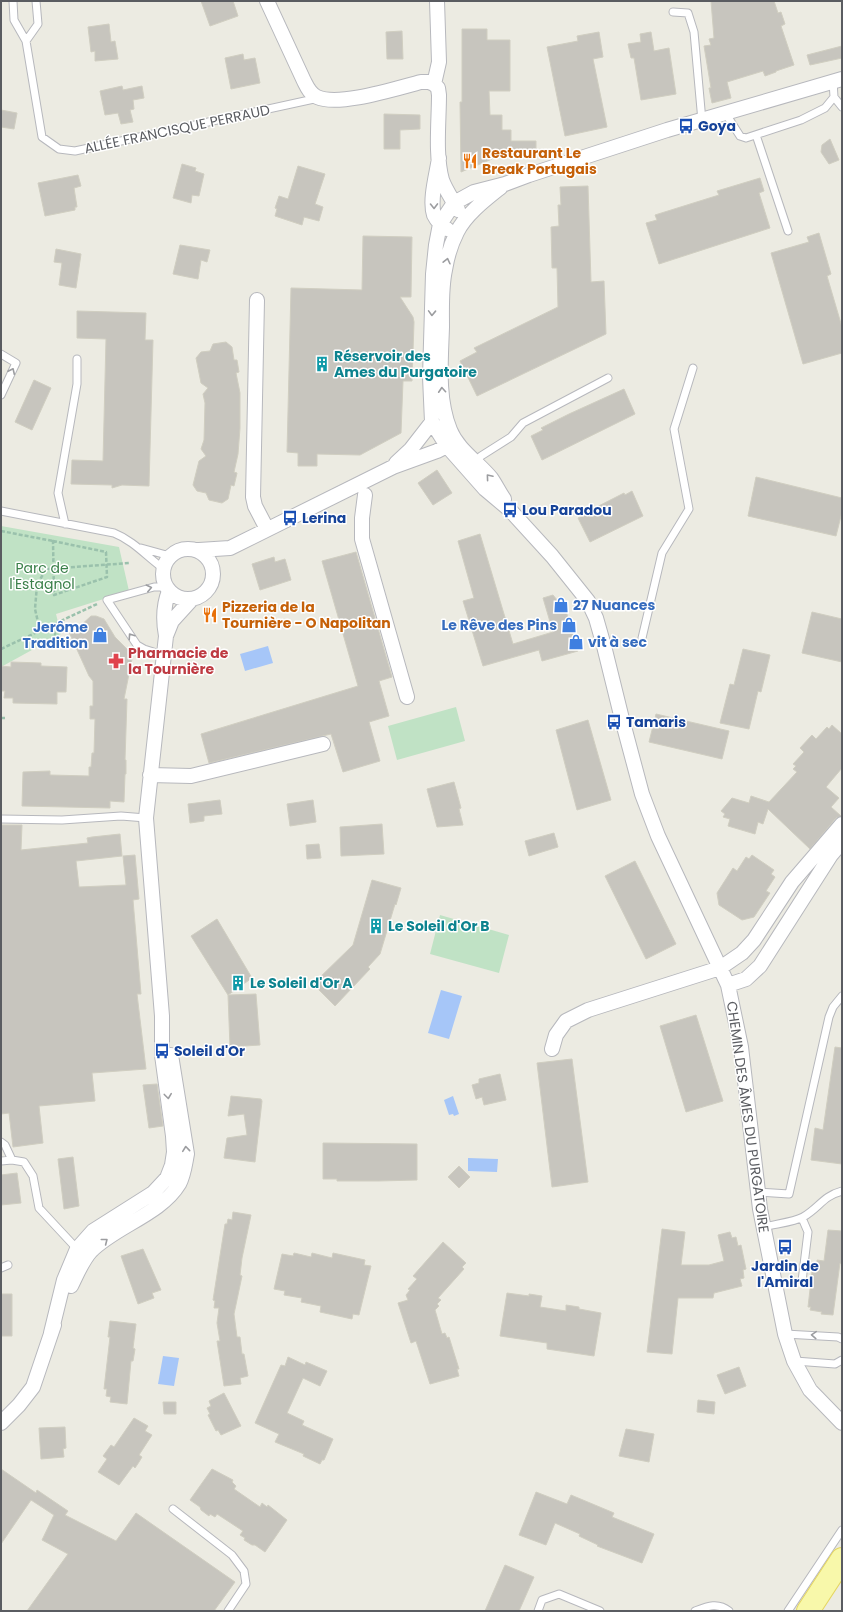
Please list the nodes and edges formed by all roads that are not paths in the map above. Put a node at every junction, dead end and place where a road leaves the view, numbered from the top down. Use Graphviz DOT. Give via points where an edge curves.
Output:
graph roads {
  1 [pos="13,1"];
  2 [pos="36,1"];
  3 [pos="267,1"];
  4 [pos="437,1"];
  5 [pos="673,12"];
  6 [pos="26,41"];
  7 [pos="837,80"];
  8 [pos="434,84"];
  9 [pos="316,97"];
  10 [pos="834,97"];
  11 [pos="842,107"];
  12 [pos="726,114"];
  13 [pos="702,121"];
  14 [pos="756,135"];
  15 [pos="439,158"];
  16 [pos="505,184"];
  17 [pos="454,203"];
  18 [pos="440,224"];
  19 [pos="457,231"];
  20 [pos="788,231"];
  21 [pos="257,300"];
  22 [pos="1,354"];
  23 [pos="77,359"];
  24 [pos="693,368"];
  25 [pos="608,378"];
  26 [pos="1,395"];
  27 [pos="432,422"];
  28 [pos="449,436"];
  29 [pos="471,466"];
  30 [pos="393,467"];
  31 [pos="364,481"];
  32 [pos="365,495"];
  33 [pos="1,511"];
  34 [pos="65,524"];
  35 [pos="268,530"];
  36 [pos="139,548"];
  37 [pos="230,548"];
  38 [pos="199,550"];
  39 [pos="167,562"];
  40 [pos="213,570"];
  41 [pos="167,589"];
  42 [pos="192,599"];
  43 [pos="166,636"];
  44 [pos="642,638"];
  45 [pos="163,655"];
  46 [pos="407,697"];
  47 [pos="323,744"];
  48 [pos="150,775"];
  49 [pos="146,818"];
  50 [pos="1,819"];
  51 [pos="842,824"];
  52 [pos="842,842"];
  53 [pos="720,968"];
  54 [pos="728,985"];
  55 [pos="842,996"];
  56 [pos="552,1049"];
  57 [pos="1,1142"];
  58 [pos="12,1160"];
  59 [pos="1,1161"];
  60 [pos="842,1191"];
  61 [pos="758,1192"];
  62 [pos="802,1218"];
  63 [pos="764,1227"];
  64 [pos="82,1253"];
  65 [pos="8,1265"];
  66 [pos="1,1268"];
  67 [pos="802,1281"];
  68 [pos="785,1334"];
  69 [pos="842,1339"];
  70 [pos="842,1360"];
  71 [pos="794,1361"];
  72 [pos="1,1423"];
  73 [pos="842,1423"];
  74 [pos="173,1509"];
  75 [pos="842,1530"];
  76 [pos="842,1559"];
  77 [pos="228,1611"];
  78 [pos="538,1611"];
  79 [pos="600,1611"];
  80 [pos="696,1611"];
  81 [pos="729,1611"];
  82 [pos="788,1611"];
  83 [pos="808,1611"];
  1 -- 6 [label="lane, ALLÉE FRANCISQUE PERRAUD" via="14,20"];
  2 -- 6 [label="lane" via="38,24"];
  3 -- 9 [label="street" via="309,91"];
  4 -- 8 [label="street" via="439,62"];
  5 -- 13 [label="lane" via="688,13 694,32"];
  6 -- 9 [label="lane, ALLÉE FRANCISQUE PERRAUD" via="42,137 59,149 75,151"];
  7 -- 10 [label="lane"];
  7 -- 12 [label="street, CHEMIN DES ÂMES DU PURGATOIRE"];
  8 -- 9 [label="street" via="421,82 347,100"];
  8 -- 15 [label="street" via="439,95"];
  10 -- 11 [label="lane"];
  10 -- 14 [label="lane" via="825,108 801,120"];
  12 -- 13 [label="street, CHEMIN DES ÂMES DU PURGATOIRE"];
  12 -- 14 [label="lane" via="740,136 746,138"];
  13 -- 16 [label="street, CHEMIN DES ÂMES DU PURGATOIRE"];
  14 -- 20 [label="lane"];
  15 -- 17 [label="street" via="442,179"];
  15 -- 18 [label="street, one-way" via="433,208"];
  16 -- 17 [label="street, CHEMIN DES ÂMES DU PURGATOIRE" via="474,192"];
  16 -- 19 [label="street, CHEMIN DES ÂMES DU PURGATOIRE" via="483,202"];
  17 -- 18 [label="street, CHEMIN DES ÂMES DU PURGATOIRE"];
  17 -- 19 [label="street" via="461,215"];
  18 -- 19 [label="street" via="450,232"];
  18 -- 27 [label="street, CHEMIN DES ÂMES DU PURGATOIRE, one-way" via="433,274 430,377"];
  28 -- 19 [label="street, CHEMIN DES ÂMES DU PURGATOIRE, one-way" via="441,385 442,304 444,271"];
  21 -- 35 [label="street" via="253,497"];
  26 -- 22 [label="lane, one-way" via="16,363"];
  23 -- 34 [label="lane" via="77,384 58,493"];
  24 -- 44 [label="lane" via="674,429 689,509 662,553"];
  25 -- 29 [label="lane" via="523,423 511,437 481,456"];
  27 -- 28 [label="street, CHEMIN DES ÂMES DU PURGATOIRE"];
  27 -- 30 [label="street"];
  28 -- 29 [label="street, CHEMIN DES ÂMES DU PURGATOIRE"];
  28 -- 30 [label="street"];
  29 -- 53 [label="street, CHEMIN DES ÂMES DU PURGATOIRE" via="490,478 510,510 588,601 604,646 642,794 658,836"];
  30 -- 31 [label="street"];
  31 -- 32 [label="lane"];
  31 -- 35 [label="street"];
  32 -- 46 [label="street" via="362,539"];
  33 -- 34 [label="lane"];
  34 -- 36 [label="lane" via="114,533 123,536"];
  35 -- 37 [label="street"];
  36 -- 39 [label="lane"];
  36 -- 39 [label="lane"];
  37 -- 38 [label="street"];
  37 -- 40 [label="street"];
  38 -- 39 [label="street" via="189,547 175,551"];
  38 -- 40 [label="street" via="212,563"];
  39 -- 41 [label="street" via="163,580"];
  40 -- 42 [label="street" via="214,576 208,590"];
  41 -- 42 [label="street" via="175,596"];
  41 -- 43 [label="street" via="163,621"];
  45 -- 41 [label="lane, one-way" via="137,645 107,600 154,587"];
  42 -- 43 [label="street" via="172,621"];
  43 -- 45 [label="street"];
  45 -- 48 [label="street"];
  47 -- 48 [label="street" via="191,776"];
  48 -- 49 [label="street"];
  49 -- 50 [label="lane" via="121,816 62,820"];
  49 -- 64 [label="street" via="162,1016 176,1081 186,1154 185,1168 179,1184 166,1199 120,1222 92,1250"];
  51 -- 53 [label="street" via="792,882 754,940 742,953"];
  52 -- 54 [label="street" via="831,855 760,966 746,979"];
  53 -- 54 [label="street, CHEMIN DES ÂMES DU PURGATOIRE"];
  53 -- 56 [label="street" via="588,1010 566,1021 556,1035"];
  54 -- 61 [label="street, CHEMIN DES ÂMES DU PURGATOIRE" via="740,1047"];
  55 -- 61 [label="lane" via="829,1017 789,1194"];
  57 -- 58 [label="lane"];
  58 -- 59 [label="lane"];
  58 -- 64 [label="lane" via="24,1162 33,1176 39,1208"];
  60 -- 62 [label="lane" via="828,1196"];
  61 -- 63 [label="street, CHEMIN DES ÂMES DU PURGATOIRE"];
  62 -- 63 [label="lane"];
  62 -- 67 [label="lane" via="808,1232"];
  63 -- 68 [label="street, CHEMIN DES ÂMES DU PURGATOIRE"];
  64 -- 72 [label="street" via="81,1265 51,1333 32,1387"];
  65 -- 66 [label="lane"];
  69 -- 68 [label="lane, one-way"];
  68 -- 71 [label="street, CHEMIN DES ÂMES DU PURGATOIRE"];
  70 -- 71 [label="lane" via="835,1364"];
  71 -- 73 [label="street, CHEMIN DES ÂMES DU PURGATOIRE" via="810,1390"];
  74 -- 77 [label="lane" via="232,1554 244,1571 246,1584"];
  75 -- 82 [label="lane"];
  76 -- 83 [label="main road"];
  78 -- 79 [label="lane" via="542,1600 559,1594"];
  80 -- 81 [label="lane" via="711,1605 723,1606"];
}
